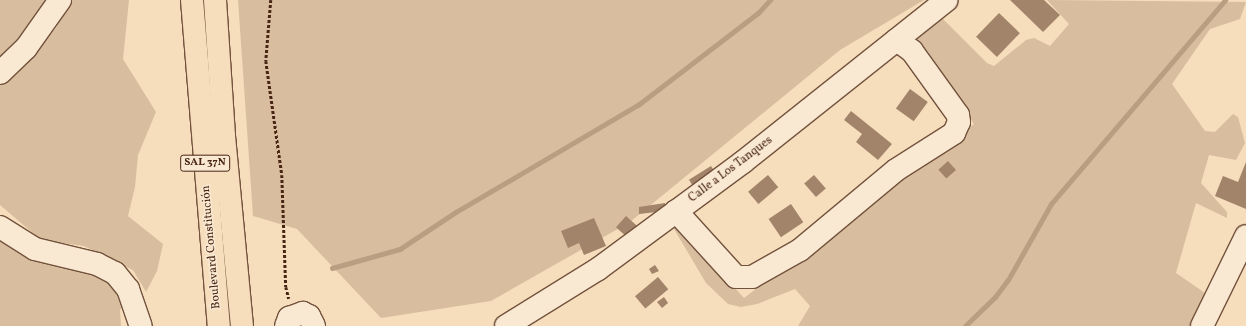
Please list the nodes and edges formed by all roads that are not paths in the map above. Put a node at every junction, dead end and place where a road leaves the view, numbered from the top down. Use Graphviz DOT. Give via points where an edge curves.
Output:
graph roads {
  1 [pos="60,0"];
  2 [pos="192,0"];
  3 [pos="215,0"];
  4 [pos="947,0"];
  5 [pos="897,40"];
  6 [pos="0,73"];
  7 [pos="676,212"];
  8 [pos="0,227"];
  9 [pos="1246,236"];
  10 [pos="291,320"];
  11 [pos="141,326"];
  12 [pos="219,326"];
  13 [pos="242,326"];
  14 [pos="314,326"];
  15 [pos="506,326"];
  16 [pos="1202,326"];
  1 -- 6 [label="street" via="26,48"];
  2 -- 12 [label="highway, Boulevard Constitución / SAL 37N"];
  3 -- 13 [label="highway, Boulevard Constitución / SAL 37N" via="224,136"];
  4 -- 5 [label="street, Calle a Los Tanques"];
  5 -- 7 [label="street, Calle a Los Tanques"];
  5 -- 7 [label="street" via="912,51 958,115 959,122 954,133 896,170 806,246 762,274 752,277 736,277 730,273"];
  7 -- 15 [label="street, Calle a Los Tanques" via="598,269"];
  8 -- 11 [label="street" via="35,248 97,264 115,273 128,289"];
  9 -- 16 [label="street"];
  10 -- 14 [label="street" via="303,313 309,316"];
}
